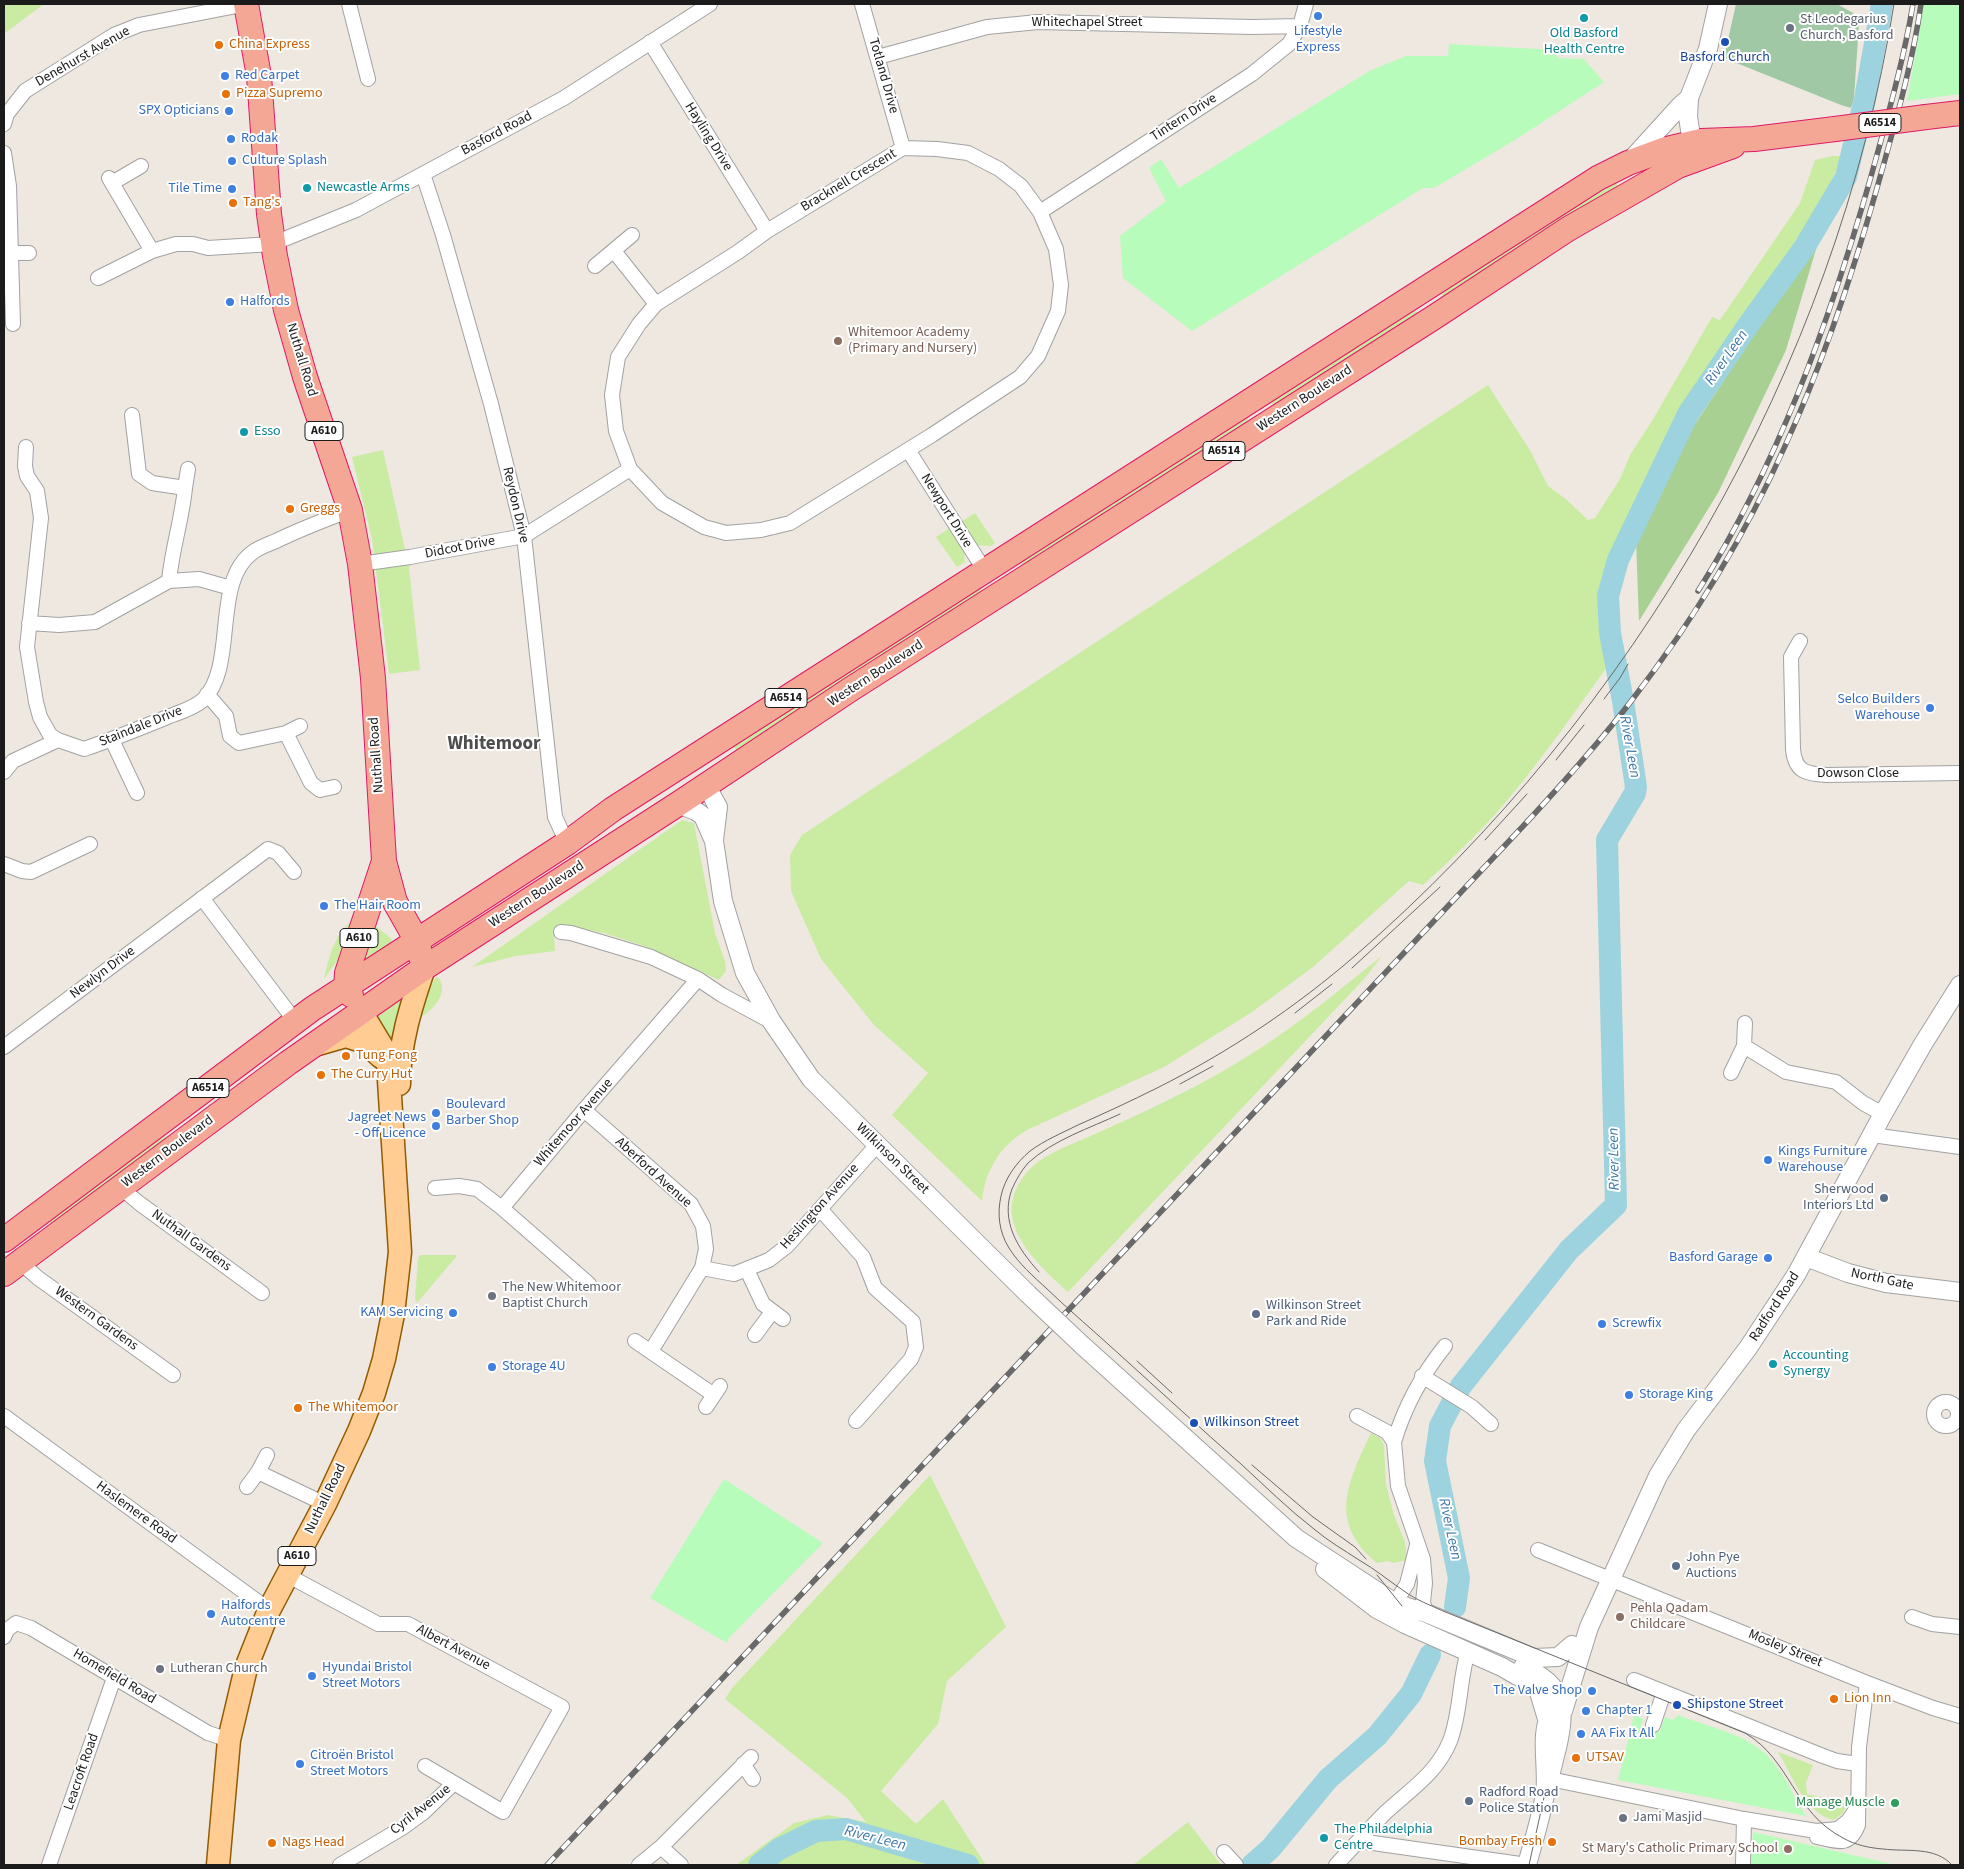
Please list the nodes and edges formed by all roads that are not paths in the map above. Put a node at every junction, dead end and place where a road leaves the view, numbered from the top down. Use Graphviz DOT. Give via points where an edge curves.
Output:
graph roads {
  1 [pos="246,4"];
  2 [pos="349,4"];
  3 [pos="710,4"];
  4 [pos="862,4"];
  5 [pos="1306,4"];
  6 [pos="1718,4"];
  7 [pos="1300,26"];
  8 [pos="650,42"];
  9 [pos="878,56"];
  10 [pos="368,79"];
  11 [pos="1690,98"];
  12 [pos="1960,113"];
  13 [pos="4,124"];
  14 [pos="1754,139"];
  15 [pos="1701,141"];
  16 [pos="903,148"];
  17 [pos="4,153"];
  18 [pos="1628,163"];
  19 [pos="141,166"];
  20 [pos="423,174"];
  21 [pos="1040,212"];
  22 [pos="767,232"];
  23 [pos="632,235"];
  24 [pos="272,244"];
  25 [pos="152,251"];
  26 [pos="614,251"];
  27 [pos="11,253"];
  28 [pos="29,253"];
  29 [pos="595,266"];
  30 [pos="98,278"];
  31 [pos="1420,291"];
  32 [pos="656,304"];
  33 [pos="1436,316"];
  34 [pos="13,324"];
  35 [pos="1245,404"];
  36 [pos="132,415"];
  37 [pos="1260,428"];
  38 [pos="26,446"];
  39 [pos="908,450"];
  40 [pos="188,469"];
  41 [pos="630,469"];
  42 [pos="185,488"];
  43 [pos="350,510"];
  44 [pos="524,536"];
  45 [pos="360,564"];
  46 [pos="985,571"];
  47 [pos="168,581"];
  48 [pos="231,588"];
  49 [pos="999,596"];
  50 [pos="29,623"];
  51 [pos="1800,641"];
  52 [pos="207,694"];
  53 [pos="300,726"];
  54 [pos="286,733"];
  55 [pos="58,740"];
  56 [pos="112,740"];
  57 [pos="4,772"];
  58 [pos="1960,773"];
  59 [pos="706,785"];
  60 [pos="334,786"];
  61 [pos="137,793"];
  62 [pos="678,804"];
  63 [pos="714,841"];
  64 [pos="567,843"];
  65 [pos="90,844"];
  66 [pos="4,864"];
  67 [pos="386,869"];
  68 [pos="294,872"];
  69 [pos="202,898"];
  70 [pos="454,916"];
  71 [pos="561,932"];
  72 [pos="417,941"];
  73 [pos="424,968"];
  74 [pos="698,979"];
  75 [pos="1960,985"];
  76 [pos="346,988"];
  77 [pos="361,1012"];
  78 [pos="295,1021"];
  79 [pos="772,1022"];
  80 [pos="1745,1022"];
  81 [pos="312,1045"];
  82 [pos="1744,1046"];
  83 [pos="4,1047"];
  84 [pos="388,1065"];
  85 [pos="1731,1073"];
  86 [pos="584,1110"];
  87 [pos="1883,1114"];
  88 [pos="167,1119"];
  89 [pos="192,1134"];
  90 [pos="1872,1135"];
  91 [pos="877,1144"];
  92 [pos="1960,1147"];
  93 [pos="396,1185"];
  94 [pos="120,1187"];
  95 [pos="435,1188"];
  96 [pos="502,1208"];
  97 [pos="820,1209"];
  98 [pos="30,1221"];
  99 [pos="4,1240"];
  100 [pos="46,1243"];
  101 [pos="1806,1258"];
  102 [pos="12,1268"];
  103 [pos="702,1268"];
  104 [pos="747,1270"];
  105 [pos="589,1284"];
  106 [pos="1960,1292"];
  107 [pos="262,1293"];
  108 [pos="755,1335"];
  109 [pos="635,1341"];
  110 [pos="1445,1346"];
  111 [pos="651,1351"];
  112 [pos="173,1375"];
  113 [pos="1422,1376"];
  114 [pos="706,1407"];
  115 [pos="4,1416"];
  116 [pos="1357,1416"];
  117 [pos="856,1421"];
  118 [pos="1491,1424"];
  119 [pos="1394,1442"];
  120 [pos="267,1455"];
  121 [pos="258,1472"];
  122 [pos="247,1486"];
  123 [pos="325,1504"];
  124 [pos="1296,1538"];
  125 [pos="1417,1545"];
  126 [pos="1538,1550"];
  127 [pos="286,1575"];
  128 [pos="1610,1580"];
  129 [pos="1399,1604"];
  130 [pos="269,1610"];
  131 [pos="1426,1613"];
  132 [pos="1912,1617"];
  133 [pos="1589,1627"];
  134 [pos="1960,1627"];
  135 [pos="1420,1630"];
  136 [pos="4,1637"];
  137 [pos="1572,1645"];
  138 [pos="1468,1651"];
  139 [pos="114,1678"];
  140 [pos="1573,1680"];
  141 [pos="1634,1680"];
  142 [pos="1867,1683"];
  143 [pos="1538,1689"];
  144 [pos="1557,1692"];
  145 [pos="1664,1692"];
  146 [pos="562,1707"];
  147 [pos="1555,1715"];
  148 [pos="1960,1716"];
  149 [pos="1653,1725"];
  150 [pos="229,1740"];
  151 [pos="1858,1764"];
  152 [pos="425,1766"];
  153 [pos="753,1779"];
  154 [pos="454,1784"];
  155 [pos="1546,1784"];
  156 [pos="1857,1808"];
  157 [pos="1744,1819"];
  158 [pos="1795,1828"];
  159 [pos="1359,1841"];
  160 [pos="661,1847"];
  161 [pos="1224,1852"];
  162 [pos="49,1865"];
  163 [pos="218,1865"];
  164 [pos="340,1865"];
  165 [pos="639,1865"];
  166 [pos="681,1865"];
  167 [pos="1236,1865"];
  168 [pos="1336,1865"];
  169 [pos="1527,1865"];
  170 [pos="1744,1865"];
  1 -- 13 [label="street, Denehurst Avenue" via="139,25 114,35 24,92 6,114"];
  1 -- 24 [label="highway, Nuthall Road / A610" via="259,76"];
  2 -- 10 [label="street"];
  3 -- 8 [label="street, Basford Road"];
  4 -- 9 [label="street, Totland Drive"];
  5 -- 7 [label="street, Tintern Drive"];
  6 -- 11 [label="street, Western Boulevard" via="1708,49"];
  7 -- 9 [label="street, Whitechapel Street" via="1038,22 987,27"];
  7 -- 21 [label="street, Tintern Drive" via="1289,44 1252,74"];
  8 -- 20 [label="street, Basford Road" via="564,98"];
  8 -- 22 [label="street, Hayling Drive"];
  9 -- 16 [label="street, Totland Drive"];
  11 -- 15 [label="street, Western Boulevard" via="1691,136"];
  11 -- 18 [label="street, Western Boulevard"];
  12 -- 14 [label="highway, Western Boulevard / A6514, bridge"];
  14 -- 15 [label="highway, Western Boulevard / A6514"];
  14 -- 33 [label="highway, Western Boulevard / A6514" via="1678,166 1568,229"];
  15 -- 18 [label="highway, Western Boulevard / A6514"];
  16 -- 21 [label="street, Bracknell Crescent" via="968,153 999,169 1021,186"];
  16 -- 22 [label="street, Bracknell Crescent"];
  17 -- 27 [label="street" via="9,186"];
  18 -- 31 [label="highway, Western Boulevard / A6514" via="1598,178"];
  19 -- 25 [label="street" via="110,181"];
  20 -- 24 [label="street, Basford Road" via="356,210"];
  20 -- 44 [label="street, Reydon Drive" via="491,404"];
  21 -- 39 [label="street, Bracknell Crescent" via="1056,248 1061,286 1058,311 1038,356 1020,377"];
  22 -- 32 [label="street, Bracknell Crescent"];
  23 -- 26 [label="street"];
  24 -- 25 [label="street, Basford Road" via="208,248 176,244"];
  24 -- 43 [label="highway, Nuthall Road / A610" via="300,358"];
  25 -- 30 [label="street, Basford Road"];
  26 -- 29 [label="street"];
  26 -- 32 [label="street"];
  27 -- 28 [label="street"];
  27 -- 34 [label="street"];
  31 -- 33 [label="highway"];
  31 -- 35 [label="highway, Western Boulevard / A6514"];
  32 -- 41 [label="street, Bracknell Crescent" via="618,357 612,395 616,431"];
  33 -- 37 [label="highway, Western Boulevard / A6514"];
  35 -- 37 [label="highway"];
  35 -- 46 [label="highway, Western Boulevard / A6514"];
  36 -- 42 [label="street" via="139,474 152,483"];
  37 -- 49 [label="highway, Western Boulevard / A6514"];
  38 -- 50 [label="street, Staindale Drive" via="27,476 37,491 41,518"];
  39 -- 41 [label="street, Bracknell Crescent" via="790,523 726,533 704,527 662,503"];
  39 -- 46 [label="street, Newport Drive"];
  40 -- 42 [label="street"];
  41 -- 44 [label="street, Didcot Drive"];
  42 -- 47 [label="street"];
  43 -- 45 [label="highway, Nuthall Road / A610"];
  43 -- 48 [label="street, Staindale Drive" via="252,553 236,574"];
  44 -- 45 [label="street, Didcot Drive"];
  44 -- 64 [label="street, Reydon Drive" via="555,817"];
  45 -- 67 [label="highway, Nuthall Road / A610" via="373,678"];
  46 -- 49 [label="highway"];
  46 -- 64 [label="highway, Western Boulevard / A6514" via="612,809"];
  47 -- 48 [label="street" via="199,579"];
  47 -- 50 [label="street" via="95,622 59,626"];
  48 -- 52 [label="street, Staindale Drive" via="219,673"];
  49 -- 59 [label="highway, Western Boulevard / A6514"];
  50 -- 55 [label="street, Staindale Drive" via="27,647 36,702 44,728"];
  51 -- 58 [label="street, Dowson Close" via="1791,657 1793,749 1794,760 1800,769 1807,774 1827,775"];
  52 -- 54 [label="street" via="226,716 230,736 240,743"];
  52 -- 56 [label="street, Staindale Drive" via="192,706"];
  53 -- 54 [label="street"];
  54 -- 60 [label="street" via="311,783 320,790"];
  55 -- 56 [label="street, Staindale Drive" via="84,749"];
  55 -- 57 [label="street" via="13,761"];
  56 -- 61 [label="street"];
  59 -- 62 [label="highway, Western Boulevard / A6514"];
  59 -- 63 [label="street, Wilkinson Street" via="718,807"];
  59 -- 64 [label="highway" via="691,783 674,789 620,822"];
  62 -- 63 [label="street, Wilkinson Street" via="702,816"];
  62 -- 73 [label="highway, Western Boulevard / A6514"];
  63 -- 79 [label="street, Wilkinson Street" via="723,901 744,973"];
  64 -- 70 [label="highway, Western Boulevard / A6514"];
  65 -- 66 [label="street" via="31,872 22,872"];
  67 -- 70 [label="highway, Nuthall Road / A610" via="399,897 415,912"];
  67 -- 72 [label="highway, Nuthall Road / A610" via="395,902"];
  67 -- 76 [label="highway, Nuthall Road / A610" via="347,973"];
  68 -- 69 [label="street, Newlyn Drive" via="278,852 268,850"];
  69 -- 78 [label="street"];
  69 -- 83 [label="street, Newlyn Drive"];
  70 -- 72 [label="highway, Western Boulevard / A6514"];
  71 -- 74 [label="street" via="651,957"];
  72 -- 73 [label="highway, Nuthall Road / A610"];
  72 -- 76 [label="highway, Western Boulevard / A6514"];
  73 -- 77 [label="highway, Western Boulevard / A6514"];
  73 -- 93 [label="main road, Nuthall Road / A610" via="406,1022 399,1068"];
  74 -- 79 [label="street"];
  74 -- 86 [label="street, Whitemoor Avenue"];
  75 -- 87 [label="street, Radford Road"];
  76 -- 77 [label="highway, Nuthall Road / A610"];
  76 -- 78 [label="highway, Western Boulevard / A6514"];
  77 -- 81 [label="highway, Western Boulevard / A6514"];
  77 -- 84 [label="main road, Nuthall Road / A610" via="384,1050"];
  78 -- 88 [label="highway, Western Boulevard / A6514"];
  79 -- 91 [label="street, Wilkinson Street" via="811,1079"];
  80 -- 82 [label="street"];
  81 -- 84 [label="main road" via="352,1037 374,1048"];
  81 -- 89 [label="highway, Western Boulevard / A6514"];
  82 -- 85 [label="street"];
  82 -- 87 [label="street" via="1786,1072 1836,1082"];
  84 -- 93 [label="main road, Nuthall Road / A610"];
  86 -- 96 [label="street, Whitemoor Avenue"];
  86 -- 103 [label="street, Aberford Avenue" via="691,1204 703,1226 706,1249"];
  87 -- 90 [label="street, Radford Road"];
  88 -- 89 [label="street" via="174,1125 187,1128"];
  88 -- 98 [label="highway, Western Boulevard / A6514"];
  89 -- 94 [label="highway, Western Boulevard / A6514"];
  90 -- 92 [label="street"];
  90 -- 101 [label="street, Radford Road"];
  91 -- 97 [label="street, Heslington Avenue"];
  91 -- 124 [label="street, Wilkinson Street, bridge" via="1082,1345"];
  93 -- 123 [label="main road, Nuthall Road / A610" via="400,1252 384,1359 359,1431"];
  94 -- 100 [label="highway, Western Boulevard / A6514"];
  94 -- 107 [label="street, Nuthall Gardens"];
  95 -- 96 [label="street" via="459,1186 477,1189"];
  96 -- 105 [label="street" via="566,1255"];
  97 -- 104 [label="street, Heslington Avenue" via="787,1246"];
  97 -- 117 [label="street" via="863,1257 875,1288 913,1322 916,1347 911,1358"];
  98 -- 99 [label="highway, Western Boulevard / A6514"];
  98 -- 100 [label="highway"];
  100 -- 102 [label="highway, Western Boulevard / A6514"];
  101 -- 106 [label="street, North Gate" via="1886,1283"];
  101 -- 128 [label="street, Radford Road" via="1748,1348 1670,1454"];
  102 -- 112 [label="street, Western Gardens" via="38,1278"];
  103 -- 104 [label="street, Heslington Avenue" via="734,1274"];
  103 -- 111 [label="street, Aberford Avenue"];
  104 -- 108 [label="street" via="764,1304 777,1315"];
  109 -- 111 [label="street"];
  110 -- 113 [label="street"];
  111 -- 114 [label="street" via="717,1390"];
  113 -- 118 [label="street" via="1472,1407"];
  113 -- 119 [label="street" via="1410,1396"];
  115 -- 130 [label="street, Haslemere Road"];
  116 -- 119 [label="street" via="1387,1432"];
  119 -- 125 [label="street" via="1398,1486"];
  120 -- 121 [label="street"];
  121 -- 122 [label="street"];
  121 -- 123 [label="street"];
  123 -- 127 [label="main road, Nuthall Road / A610"];
  124 -- 129 [label="street, Wilkinson Street"];
  124 -- 135 [label="street, Wilkinson Street" via="1312,1558 1351,1590 1377,1609"];
  125 -- 129 [label="street"];
  125 -- 131 [label="street" via="1423,1559"];
  126 -- 128 [label="street, Mosley Street"];
  127 -- 130 [label="main road, Nuthall Road / A610"];
  127 -- 146 [label="street, Albert Avenue" via="378,1624 408,1624"];
  128 -- 133 [label="street, Radford Road"];
  128 -- 142 [label="street, Mosley Street"];
  129 -- 131 [label="street, Wilkinson Street"];
  129 -- 135 [label="street" via="1395,1612"];
  129 -- 144 [label="street" via="1441,1633 1538,1674"];
  130 -- 150 [label="main road, Nuthall Road / A610" via="246,1668"];
  131 -- 137 [label="street, Wilkinson Street" via="1534,1658 1558,1657"];
  132 -- 134 [label="street" via="1932,1624"];
  133 -- 137 [label="street, Radford Road"];
  133 -- 140 [label="street, Radford Road"];
  135 -- 138 [label="street, Wilkinson Street"];
  136 -- 139 [label="street, Homefield Road" via="16,1623 31,1628"];
  137 -- 144 [label="street, Radford Road"];
  138 -- 143 [label="street, Wilkinson Street"];
  138 -- 159 [label="street" via="1456,1720 1441,1759 1428,1776 1385,1813"];
  139 -- 150 [label="street, Homefield Road" via="208,1733"];
  139 -- 162 [label="street, Leacroft Road"];
  140 -- 144 [label="street"];
  140 -- 147 [label="street, Radford Road"];
  141 -- 145 [label="street"];
  142 -- 148 [label="street, Mosley Street"];
  142 -- 151 [label="street"];
  143 -- 144 [label="street"];
  143 -- 147 [label="street"];
  144 -- 147 [label="street, Radford Road" via="1553,1709"];
  145 -- 149 [label="street"];
  145 -- 151 [label="street" via="1823,1756"];
  146 -- 154 [label="street, Cyril Avenue" via="503,1812"];
  147 -- 155 [label="street, Radford Road" via="1544,1745"];
  150 -- 163 [label="main road, Nuthall Road / A610"];
  151 -- 156 [label="street"];
  152 -- 154 [label="street"];
  153 -- 160 [label="street" via="747,1760"];
  154 -- 164 [label="street, Cyril Avenue" via="402,1828"];
  155 -- 157 [label="street"];
  155 -- 169 [label="street, Radford Road"];
  156 -- 158 [label="street" via="1844,1825 1831,1831"];
  156 -- 158 [label="street" via="1858,1825 1847,1840 1814,1836"];
  157 -- 158 [label="street"];
  157 -- 170 [label="street"];
  159 -- 168 [label="street"];
  159 -- 169 [label="street"];
  160 -- 165 [label="street"];
  160 -- 166 [label="street"];
  161 -- 167 [label="street"];
}
